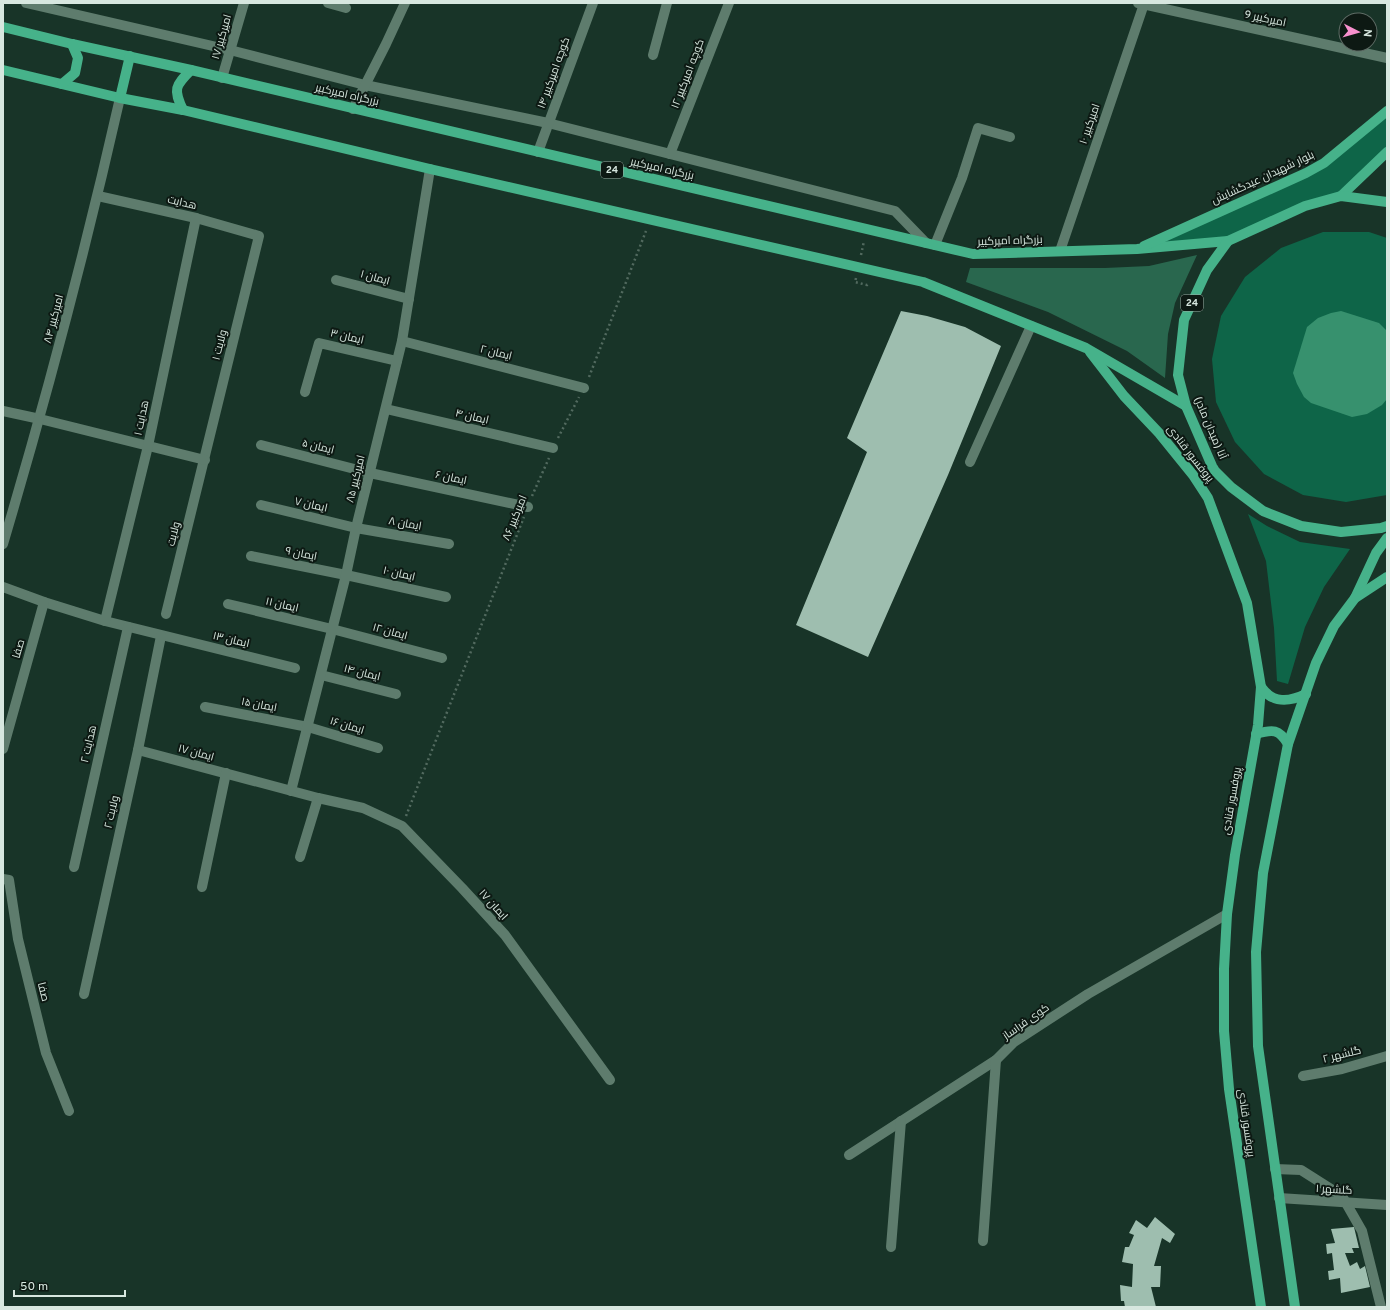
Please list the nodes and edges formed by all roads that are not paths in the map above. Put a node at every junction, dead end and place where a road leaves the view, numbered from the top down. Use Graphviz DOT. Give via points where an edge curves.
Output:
graph roads {
  1 [pos="26,3"];
  2 [pos="244,3"];
  3 [pos="328,3"];
  4 [pos="404,3"];
  5 [pos="593,3"];
  6 [pos="667,3"];
  7 [pos="729,3"];
  8 [pos="1141,4"];
  9 [pos="346,8"];
  10 [pos="3,27"];
  11 [pos="72,44"];
  12 [pos="230,50"];
  13 [pos="653,55"];
  14 [pos="130,56"];
  15 [pos="1387,58"];
  16 [pos="3,70"];
  17 [pos="191,70"];
  18 [pos="222,78"];
  19 [pos="62,84"];
  20 [pos="365,85"];
  21 [pos="120,98"];
  22 [pos="353,109"];
  23 [pos="183,110"];
  24 [pos="1387,111"];
  25 [pos="548,123"];
  26 [pos="1010,137"];
  27 [pos="538,152"];
  28 [pos="1387,152"];
  29 [pos="670,154"];
  30 [pos="430,169"];
  31 [pos="98,196"];
  32 [pos="1341,196"];
  33 [pos="1387,202"];
  34 [pos="196,218"];
  35 [pos="259,236"];
  36 [pos="1228,241"];
  37 [pos="930,244"];
  38 [pos="1137,249"];
  39 [pos="1060,251"];
  40 [pos="336,280"];
  41 [pos="409,299"];
  42 [pos="1032,326"];
  43 [pos="402,342"];
  44 [pos="1086,348"];
  45 [pos="397,362"];
  46 [pos="584,388"];
  47 [pos="305,392"];
  48 [pos="1186,406"];
  49 [pos="386,409"];
  50 [pos="3,411"];
  51 [pos="40,419"];
  52 [pos="261,445"];
  53 [pos="148,446"];
  54 [pos="553,448"];
  55 [pos="205,460"];
  56 [pos="970,462"];
  57 [pos="370,473"];
  58 [pos="261,505"];
  59 [pos="528,507"];
  60 [pos="1387,526"];
  61 [pos="356,528"];
  62 [pos="1387,538"];
  63 [pos="3,544"];
  64 [pos="449,544"];
  65 [pos="251,556"];
  66 [pos="346,575"];
  67 [pos="1387,577"];
  68 [pos="3,586"];
  69 [pos="446,597"];
  70 [pos="1355,598"];
  71 [pos="44,602"];
  72 [pos="228,604"];
  73 [pos="166,614"];
  74 [pos="105,621"];
  75 [pos="128,627"];
  76 [pos="332,629"];
  77 [pos="161,636"];
  78 [pos="442,658"];
  79 [pos="295,668"];
  80 [pos="321,675"];
  81 [pos="1261,687"];
  82 [pos="396,694"];
  83 [pos="1306,694"];
  84 [pos="205,707"];
  85 [pos="308,727"];
  86 [pos="1256,734"];
  87 [pos="1288,744"];
  88 [pos="378,748"];
  89 [pos="3,749"];
  90 [pos="138,750"];
  91 [pos="226,773"];
  92 [pos="291,791"];
  93 [pos="318,798"];
  94 [pos="300,857"];
  95 [pos="74,867"];
  96 [pos="3,879"];
  97 [pos="202,887"];
  98 [pos="1227,914"];
  99 [pos="84,994"];
  100 [pos="1387,1056"];
  101 [pos="996,1060"];
  102 [pos="1303,1076"];
  103 [pos="610,1080"];
  104 [pos="69,1111"];
  105 [pos="901,1121"];
  106 [pos="849,1155"];
  107 [pos="1275,1169"];
  108 [pos="1279,1198"];
  109 [pos="1387,1205"];
  110 [pos="984,1241"];
  111 [pos="891,1247"];
  112 [pos="1261,1307"];
  113 [pos="1295,1307"];
  114 [pos="1381,1307"];
  1 -- 12 [label="street"];
  2 -- 12 [label="street, امیرکبیر ۱۷"];
  3 -- 9 [label="street"];
  4 -- 20 [label="street"];
  5 -- 25 [label="street, کوچه امیرکبیر ۱۴"];
  6 -- 13 [label="street"];
  7 -- 29 [label="street, کوچه امیرکبیر ۱۲"];
  8 -- 15 [label="street, امیرکبیر 9"];
  8 -- 39 [label="street, امیرکبیر ۱۰"];
  10 -- 11 [label="main road, بزرگراه امیرکبیر / 24"];
  11 -- 14 [label="main road, بزرگراه امیرکبیر / 24"];
  11 -- 19 [label="main road" via="78,58 75,73"];
  12 -- 18 [label="street, امیرکبیر ۱۷"];
  12 -- 20 [label="street"];
  14 -- 17 [label="main road, بزرگراه امیرکبیر / 24"];
  14 -- 21 [label="main road"];
  16 -- 19 [label="main road"];
  17 -- 18 [label="main road, بزرگراه امیرکبیر / 24"];
  17 -- 23 [label="main road" via="179,81 176,95"];
  18 -- 22 [label="main road, بزرگراه امیرکبیر / 24"];
  19 -- 21 [label="main road"];
  20 -- 22 [label="street"];
  20 -- 25 [label="street"];
  21 -- 23 [label="main road"];
  21 -- 31 [label="street, امیرکبیر ۸۴"];
  22 -- 27 [label="main road, بزرگراه امیرکبیر / 24"];
  23 -- 30 [label="main road"];
  24 -- 38 [label="main road, بلوار شهیدان عیدگشایش / 24" via="1324,163 1306,173"];
  25 -- 27 [label="street, کوچه امیرکبیر ۱۴"];
  25 -- 29 [label="street"];
  26 -- 37 [label="street" via="978,128 962,178"];
  27 -- 37 [label="main road, بزرگراه امیرکبیر / 24"];
  28 -- 32 [label="main road"];
  29 -- 37 [label="street" via="895,210"];
  30 -- 41 [label="street, امیرکبیر ۸۵"];
  30 -- 42 [label="main road" via="923,282"];
  31 -- 34 [label="street, هدایت"];
  31 -- 51 [label="street, امیرکبیر ۸۴"];
  32 -- 33 [label="main road, آنا (میدان مادر) / 24"];
  32 -- 36 [label="main road, آنا (میدان مادر) / 24" via="1306,206"];
  34 -- 35 [label="street, هدایت"];
  34 -- 53 [label="street, هدایت ۱"];
  35 -- 55 [label="street, ولایت ۱"];
  36 -- 38 [label="main road, بزرگراه امیرکبیر / 24"];
  36 -- 48 [label="main road, آنا (میدان مادر) / 24" via="1207,270 1184,320 1178,375"];
  37 -- 39 [label="main road, بزرگراه امیرکبیر / 24" via="973,254"];
  38 -- 39 [label="main road, بزرگراه امیرکبیر / 24"];
  40 -- 41 [label="street, ایمان ۱"];
  41 -- 43 [label="street, امیرکبیر ۸۵"];
  42 -- 44 [label="main road"];
  42 -- 56 [label="street"];
  43 -- 45 [label="street, امیرکبیر ۸۵"];
  43 -- 46 [label="street, ایمان ۲"];
  44 -- 48 [label="main road"];
  44 -- 81 [label="main road, پروفسور قنادی" via="1124,396 1159,433 1208,498 1247,603"];
  45 -- 47 [label="street, ایمان ۳" via="319,343"];
  45 -- 49 [label="street, امیرکبیر ۸۵"];
  48 -- 60 [label="main road, آنا (میدان مادر) / 24" via="1215,471 1230,487 1263,511 1301,526 1341,532"];
  49 -- 54 [label="street, ایمان ۴"];
  49 -- 57 [label="street, امیرکبیر ۸۵"];
  50 -- 51 [label="street"];
  51 -- 53 [label="street"];
  51 -- 63 [label="street, امیرکبیر ۸۴"];
  52 -- 57 [label="street, ایمان ۵"];
  53 -- 55 [label="street"];
  53 -- 74 [label="street, هدایت ۱"];
  55 -- 73 [label="street, ولایت"];
  57 -- 59 [label="street, ایمان ۶"];
  57 -- 61 [label="street, امیرکبیر ۸۵"];
  58 -- 61 [label="street, ایمان ۷"];
  61 -- 64 [label="street, ایمان ۸"];
  61 -- 66 [label="street, امیرکبیر ۸۵"];
  62 -- 70 [label="main road" via="1376,553"];
  65 -- 66 [label="street, ایمان ۹"];
  66 -- 69 [label="street, ایمان ۱۰"];
  66 -- 76 [label="street, امیرکبیر ۸۵"];
  67 -- 70 [label="main road, پروفسور قنادی"];
  68 -- 71 [label="street, ایمان ۱۳"];
  70 -- 83 [label="main road, پروفسور قنادی" via="1334,626 1316,663"];
  71 -- 74 [label="street, ایمان ۱۳"];
  71 -- 89 [label="street, صفا"];
  72 -- 76 [label="street, ایمان ۱۱"];
  74 -- 75 [label="street, ایمان ۱۳"];
  75 -- 77 [label="street, ایمان ۱۳"];
  75 -- 95 [label="street, هدایت ۲"];
  76 -- 78 [label="street, ایمان ۱۲"];
  76 -- 80 [label="street, امیرکبیر ۸۵"];
  77 -- 79 [label="street, ایمان ۱۳"];
  77 -- 90 [label="street, ولایت ۲"];
  80 -- 82 [label="street, ایمان ۱۴"];
  80 -- 85 [label="street, امیرکبیر ۸۵"];
  81 -- 83 [label="main road" via="1266,694 1283,700 1295,699"];
  81 -- 86 [label="main road, پروفسور قنادی"];
  83 -- 87 [label="main road, پروفسور قنادی"];
  84 -- 85 [label="street, ایمان ۱۵"];
  85 -- 88 [label="street, ایمان ۱۶"];
  85 -- 92 [label="street, امیرکبیر ۸۵"];
  86 -- 87 [label="main road" via="1274,730 1280,733"];
  86 -- 98 [label="main road, پروفسور قنادی"];
  87 -- 107 [label="main road, پروفسور قنادی" via="1263,873 1256,952 1258,1046"];
  90 -- 91 [label="street, ایمان ۱۷"];
  90 -- 99 [label="street, ولایت ۲"];
  91 -- 92 [label="street, ایمان ۱۷"];
  91 -- 97 [label="street"];
  92 -- 93 [label="street, ایمان ۱۷"];
  93 -- 94 [label="street"];
  93 -- 103 [label="street, ایمان ۱۷" via="363,808 402,826 505,935"];
  96 -- 104 [label="street, صفا" via="9,880 18,939 46,1053"];
  98 -- 101 [label="street, کوی فراساز" via="1088,994 1014,1042"];
  98 -- 112 [label="main road, پروفسور قنادی" via="1224,1031 1229,1089"];
  100 -- 102 [label="street, گلشهر ۲" via="1342,1069"];
  101 -- 105 [label="street, کوی فراساز"];
  101 -- 110 [label="street"];
  105 -- 106 [label="street, کوی فراساز"];
  105 -- 111 [label="street"];
  107 -- 108 [label="main road, پروفسور قنادی"];
  107 -- 114 [label="street" via="1301,1170 1342,1196 1362,1231"];
  108 -- 109 [label="street, گلشهر ۱"];
  108 -- 113 [label="main road, پروفسور قنادی"];
}
